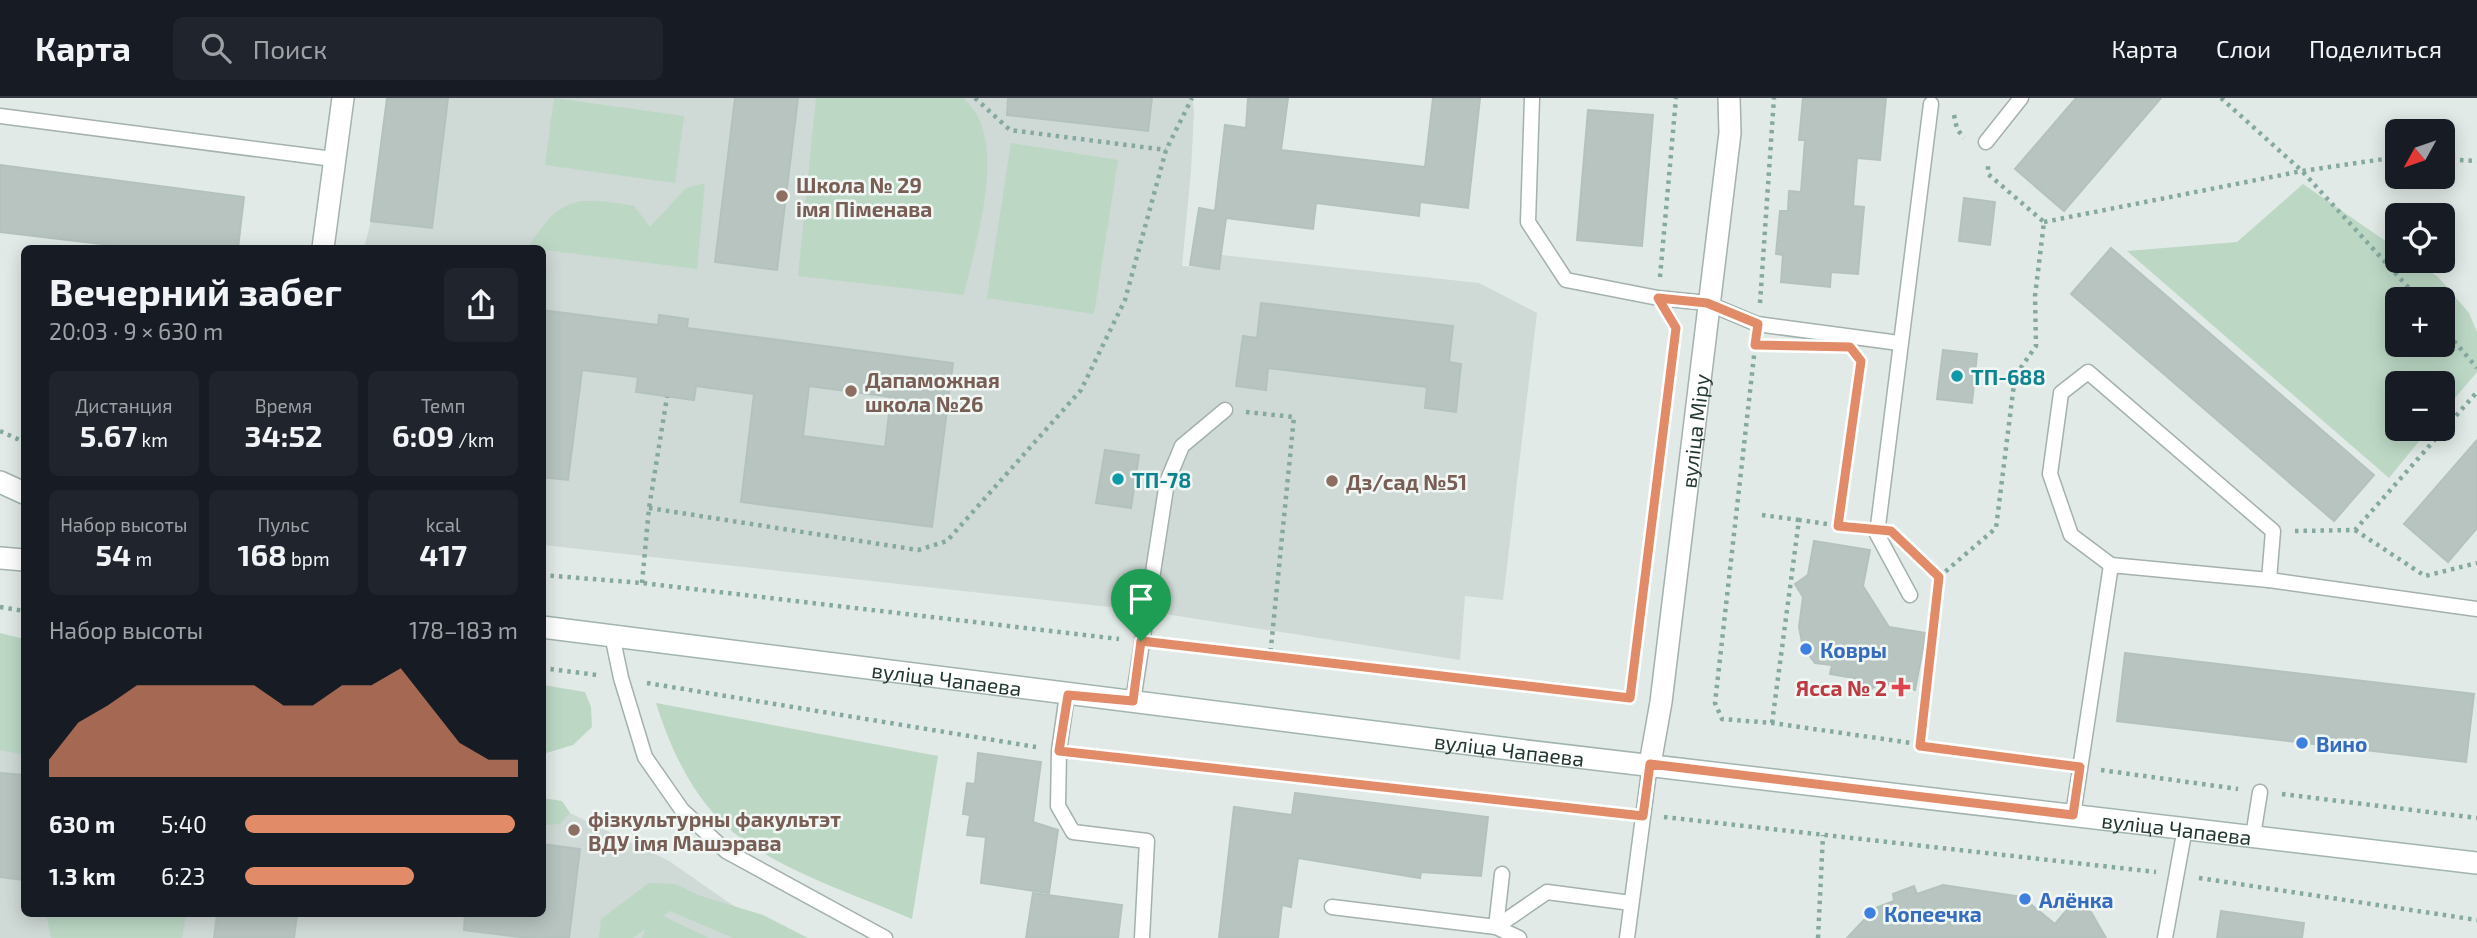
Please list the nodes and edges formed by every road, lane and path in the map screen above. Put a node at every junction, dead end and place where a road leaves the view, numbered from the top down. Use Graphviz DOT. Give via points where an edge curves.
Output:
graph roads {
  1 [pos="344,98"];
  2 [pos="975,98"];
  3 [pos="1192,98"];
  4 [pos="1532,98"];
  5 [pos="1676,98"];
  6 [pos="1728,98"];
  7 [pos="1774,98"];
  8 [pos="2021,98"];
  9 [pos="2221,98"];
  10 [pos="1931,104"];
  11 [pos="0,116"];
  12 [pos="1986,142"];
  13 [pos="1166,150"];
  14 [pos="333,159"];
  15 [pos="2385,159"];
  16 [pos="2455,160"];
  17 [pos="2477,161"];
  18 [pos="2302,171"];
  19 [pos="2044,222"];
  20 [pos="323,245"];
  21 [pos="2408,287"];
  22 [pos="1658,298"];
  23 [pos="1707,303"];
  24 [pos="1760,303"];
  25 [pos="1773,305"];
  26 [pos="1758,324"];
  27 [pos="1675,342"];
  28 [pos="1899,342"];
  29 [pos="2455,342"];
  30 [pos="1768,344"];
  31 [pos="1755,345"];
  32 [pos="1855,354"];
  33 [pos="2477,368"];
  34 [pos="2477,392"];
  35 [pos="667,397"];
  36 [pos="1225,410"];
  37 [pos="0,431"];
  38 [pos="21,441"];
  39 [pos="0,482"];
  40 [pos="21,492"];
  41 [pos="649,508"];
  42 [pos="1762,515"];
  43 [pos="1799,520"];
  44 [pos="1838,526"];
  45 [pos="1864,528"];
  46 [pos="2355,530"];
  47 [pos="2273,531"];
  48 [pos="1910,549"];
  49 [pos="0,558"];
  50 [pos="21,560"];
  51 [pos="2477,563"];
  52 [pos="2111,565"];
  53 [pos="546,575"];
  54 [pos="1939,577"];
  55 [pos="2269,580"];
  56 [pos="642,583"];
  57 [pos="1910,595"];
  58 [pos="0,607"];
  59 [pos="2477,609"];
  60 [pos="21,610"];
  61 [pos="546,627"];
  62 [pos="612,635"];
  63 [pos="1141,641"];
  64 [pos="1270,657"];
  65 [pos="546,669"];
  66 [pos="621,678"];
  67 [pos="1068,695"];
  68 [pos="1133,701"];
  69 [pos="1772,723"];
  70 [pos="1920,746"];
  71 [pos="1059,751"];
  72 [pos="1650,764"];
  73 [pos="2080,767"];
  74 [pos="2260,792"];
  75 [pos="2073,815"];
  76 [pos="1643,816"];
  77 [pos="2185,828"];
  78 [pos="1823,835"];
  79 [pos="2253,836"];
  80 [pos="2477,863"];
  81 [pos="1502,874"];
  82 [pos="2176,874"];
  83 [pos="1631,903"];
  84 [pos="1332,906"];
  85 [pos="2477,920"];
  86 [pos="1496,927"];
  87 [pos="885,938"];
  88 [pos="1142,938"];
  89 [pos="1519,938"];
  90 [pos="1627,938"];
  91 [pos="1818,938"];
  92 [pos="2165,938"];
  1 -- 14 [label="street"];
  2 -- 13 [label="path" via="1010,130"];
  3 -- 13 [label="path"];
  4 -- 22 [label="lane" via="1528,222 1566,280"];
  5 -- 22 [label="path"];
  6 -- 23 [label="street, вуліца Міру" via="1730,133"];
  7 -- 24 [label="path"];
  8 -- 12 [label="lane"];
  9 -- 18 [label="path"];
  10 -- 28 [label="lane"];
  11 -- 14 [label="lane"];
  12 -- 19 [label="path" via="1988,174"];
  13 -- 41 [label="path" via="1125,300 1081,390 947,541 918,550"];
  14 -- 20 [label="street"];
  15 -- 18 [label="path"];
  16 -- 17 [label="path"];
  18 -- 19 [label="path"];
  18 -- 21 [label="path"];
  19 -- 54 [label="path" via="2035,296 2036,346 2015,376 1996,528"];
  22 -- 23 [label="lane"];
  23 -- 26 [label="lane"];
  23 -- 72 [label="street, вуліца Міру"];
  24 -- 25 [label="path"];
  24 -- 26 [label="path"];
  26 -- 28 [label="lane"];
  26 -- 31 [label="path"];
  27 -- 64 [label="path" via="1630,698"];
  28 -- 57 [label="lane" via="1877,534"];
  29 -- 33 [label="path"];
  30 -- 31 [label="path"];
  31 -- 69 [label="path" via="1715,703 1722,719"];
  32 -- 44 [label="path" via="1861,361"];
  34 -- 46 [label="path"];
  35 -- 41 [label="path"];
  36 -- 63 [label="lane" via="1182,446 1167,482"];
  36 -- 64 [label="path" via="1294,417"];
  37 -- 38 [label="path"];
  39 -- 40 [label="street"];
  41 -- 56 [label="path"];
  42 -- 43 [label="path"];
  43 -- 44 [label="path"];
  43 -- 69 [label="path"];
  44 -- 45 [label="path"];
  46 -- 47 [label="path"];
  46 -- 51 [label="path" via="2425,576"];
  47 -- 52 [label="lane" via="2088,372 2062,393 2050,474 2071,535"];
  47 -- 55 [label="lane"];
  48 -- 54 [label="path"];
  49 -- 50 [label="street"];
  52 -- 55 [label="lane"];
  52 -- 73 [label="lane"];
  53 -- 56 [label="path"];
  54 -- 70 [label="path"];
  55 -- 59 [label="lane"];
  56 -- 63 [label="path"];
  58 -- 60 [label="path"];
  61 -- 62 [label="street, вуліца Чапаева"];
  62 -- 66 [label="lane"];
  62 -- 67 [label="street, вуліца Чапаева"];
  63 -- 64 [label="path"];
  63 -- 68 [label="lane"];
  65 -- 66 [label="path"];
  66 -- 71 [label="path"];
  66 -- 87 [label="lane" via="645,757 681,810 726,851"];
  67 -- 68 [label="street, вуліца Чапаева"];
  67 -- 71 [label="lane"];
  68 -- 72 [label="street, вуліца Чапаева"];
  69 -- 70 [label="path"];
  70 -- 73 [label="path"];
  71 -- 76 [label="path"];
  71 -- 88 [label="lane" via="1058,806 1073,832 1147,842"];
  72 -- 75 [label="street, вуліца Чапаева"];
  72 -- 76 [label="lane"];
  73 -- 75 [label="lane"];
  74 -- 79 [label="lane"];
  75 -- 77 [label="street, вуліца Чапаева"];
  76 -- 78 [label="path"];
  76 -- 83 [label="lane"];
  77 -- 79 [label="street, вуліца Чапаева"];
  77 -- 82 [label="lane"];
  78 -- 82 [label="path"];
  78 -- 91 [label="path"];
  79 -- 80 [label="street, вуліца Чапаева"];
  81 -- 86 [label="lane"];
  82 -- 85 [label="path"];
  82 -- 92 [label="lane"];
  83 -- 86 [label="lane" via="1547,892"];
  83 -- 90 [label="lane"];
  84 -- 86 [label="lane"];
  86 -- 89 [label="lane"];
}
